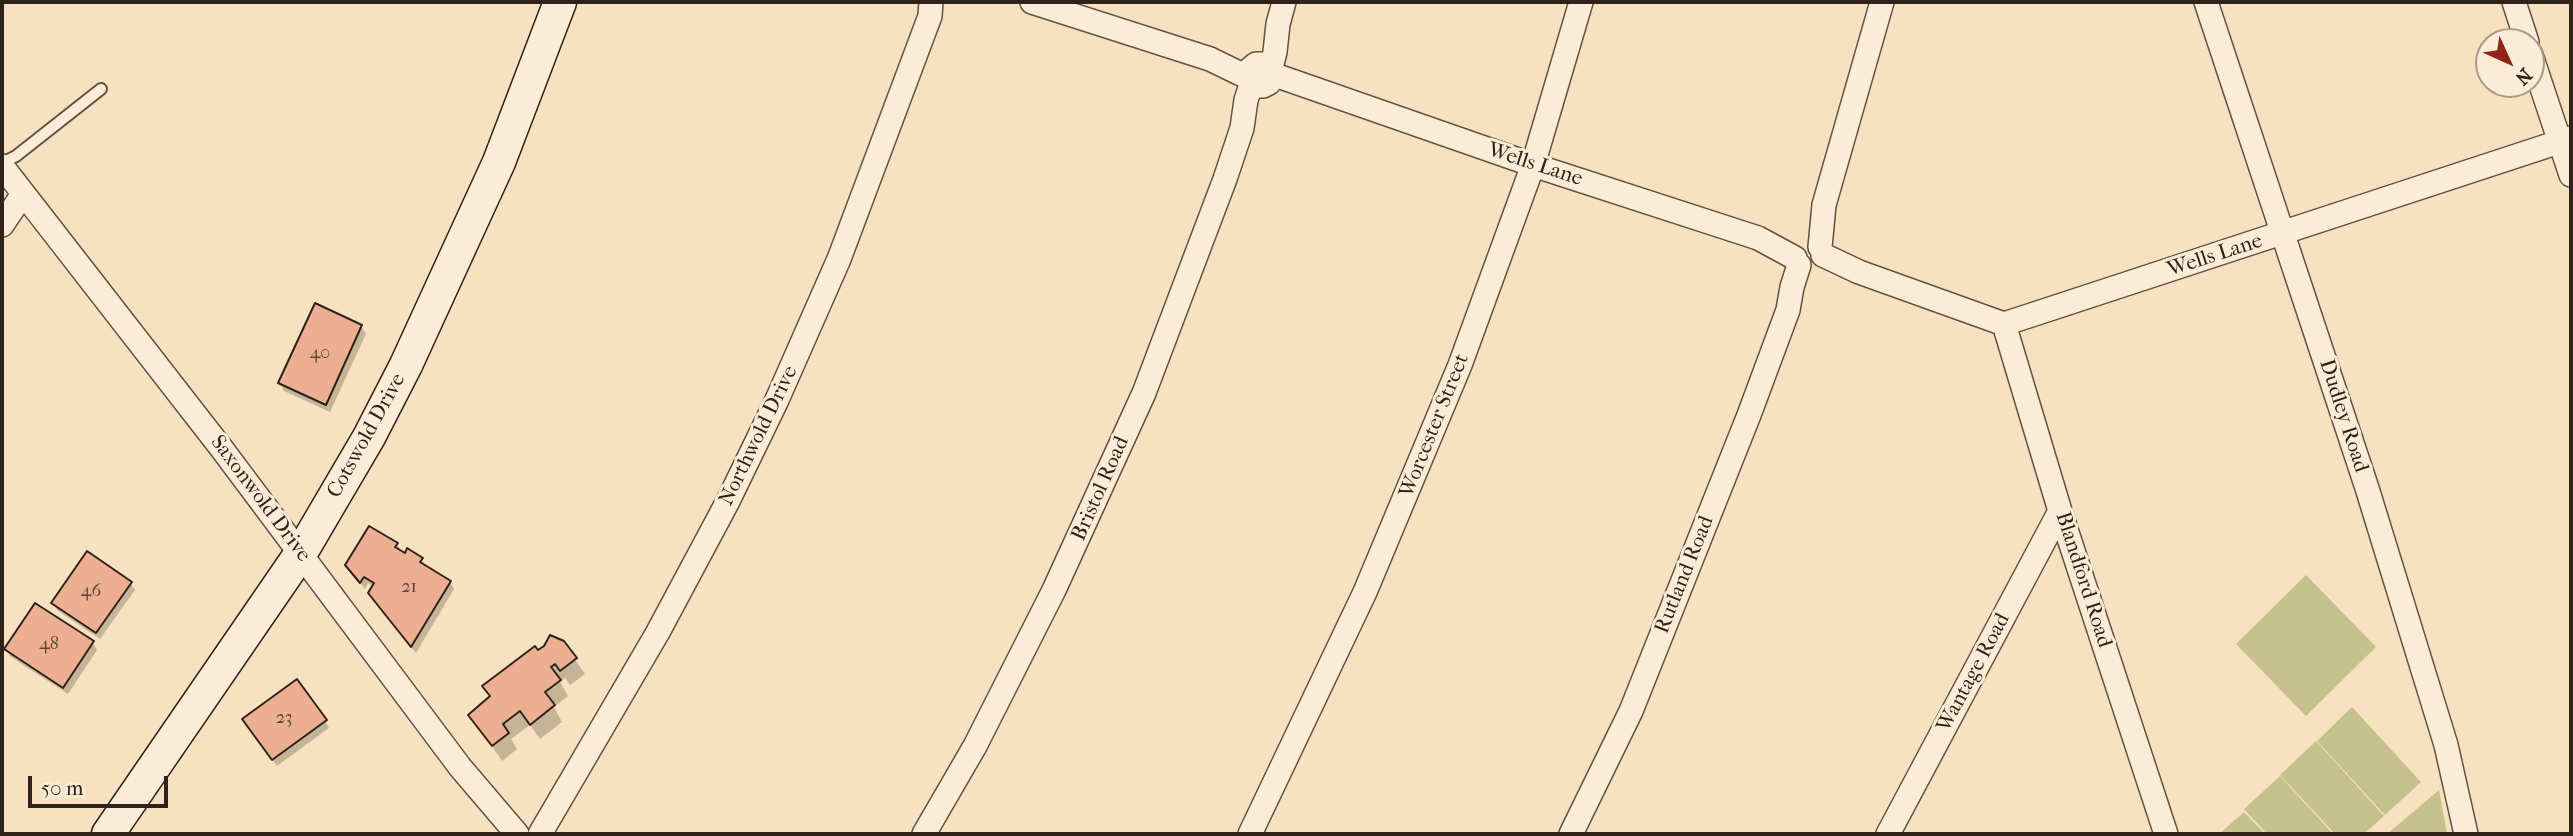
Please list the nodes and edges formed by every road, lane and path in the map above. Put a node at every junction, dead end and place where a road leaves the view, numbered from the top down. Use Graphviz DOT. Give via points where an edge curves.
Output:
graph roads {
  1 [pos="561,2"];
  2 [pos="1032,2"];
  3 [pos="1581,2"];
  4 [pos="1882,2"];
  5 [pos="2206,2"];
  6 [pos="2514,2"];
  7 [pos="934,7"];
  8 [pos="1281,13"];
  9 [pos="2522,28"];
  10 [pos="1261,75"];
  11 [pos="101,89"];
  12 [pos="2545,89"];
  13 [pos="2566,140"];
  14 [pos="2,164"];
  15 [pos="1533,165"];
  16 [pos="2571,175"];
  17 [pos="23,194"];
  18 [pos="2,225"];
  19 [pos="2283,233"];
  20 [pos="1809,256"];
  21 [pos="2004,324"];
  22 [pos="2060,511"];
  23 [pos="301,553"];
  24 [pos="108,834"];
  25 [pos="517,834"];
  26 [pos="540,834"];
  27 [pos="924,834"];
  28 [pos="1250,834"];
  29 [pos="1571,834"];
  30 [pos="1888,834"];
  31 [pos="2166,834"];
  32 [pos="2466,834"];
  1 -- 23 [label="main road, Cotswold Drive" via="499,162 449,273 369,437"];
  2 -- 10 [label="street, Wells Lane"];
  3 -- 15 [label="street, Worcester Street"];
  4 -- 20 [label="street, Rutland Road"];
  5 -- 19 [label="street, Dudley Road"];
  6 -- 9 [label="street"];
  7 -- 26 [label="street, Northwold Drive" via="839,259 776,402 658,632"];
  8 -- 10 [label="street, Bristol Road"];
  10 -- 15 [label="street, Wells Lane"];
  10 -- 27 [label="street, Bristol Road" via="1246,100 1225,179 1149,380 1098,496 975,746"];
  11 -- 14 [label="lane"];
  12 -- 13 [label="street"];
  13 -- 16 [label="street"];
  13 -- 19 [label="street, Wells Lane"];
  14 -- 17 [label="street, Saxonwold Drive"];
  15 -- 20 [label="street, Wells Lane"];
  15 -- 28 [label="street, Worcester Street" via="1460,365 1370,579"];
  17 -- 18 [label="street"];
  17 -- 23 [label="street, Saxonwold Drive"];
  19 -- 21 [label="street, Wells Lane"];
  19 -- 32 [label="street, Dudley Road" via="2442,733"];
  20 -- 21 [label="street, Wells Lane"];
  20 -- 29 [label="street, Rutland Road" via="1801,291 1788,310 1631,711"];
  21 -- 22 [label="street, Blandford Road"];
  22 -- 30 [label="street, Wantage Road"];
  22 -- 31 [label="street, Blandford Road"];
  23 -- 24 [label="main road, Cotswold Drive"];
  23 -- 25 [label="street, Saxonwold Drive" via="460,767"];
}
